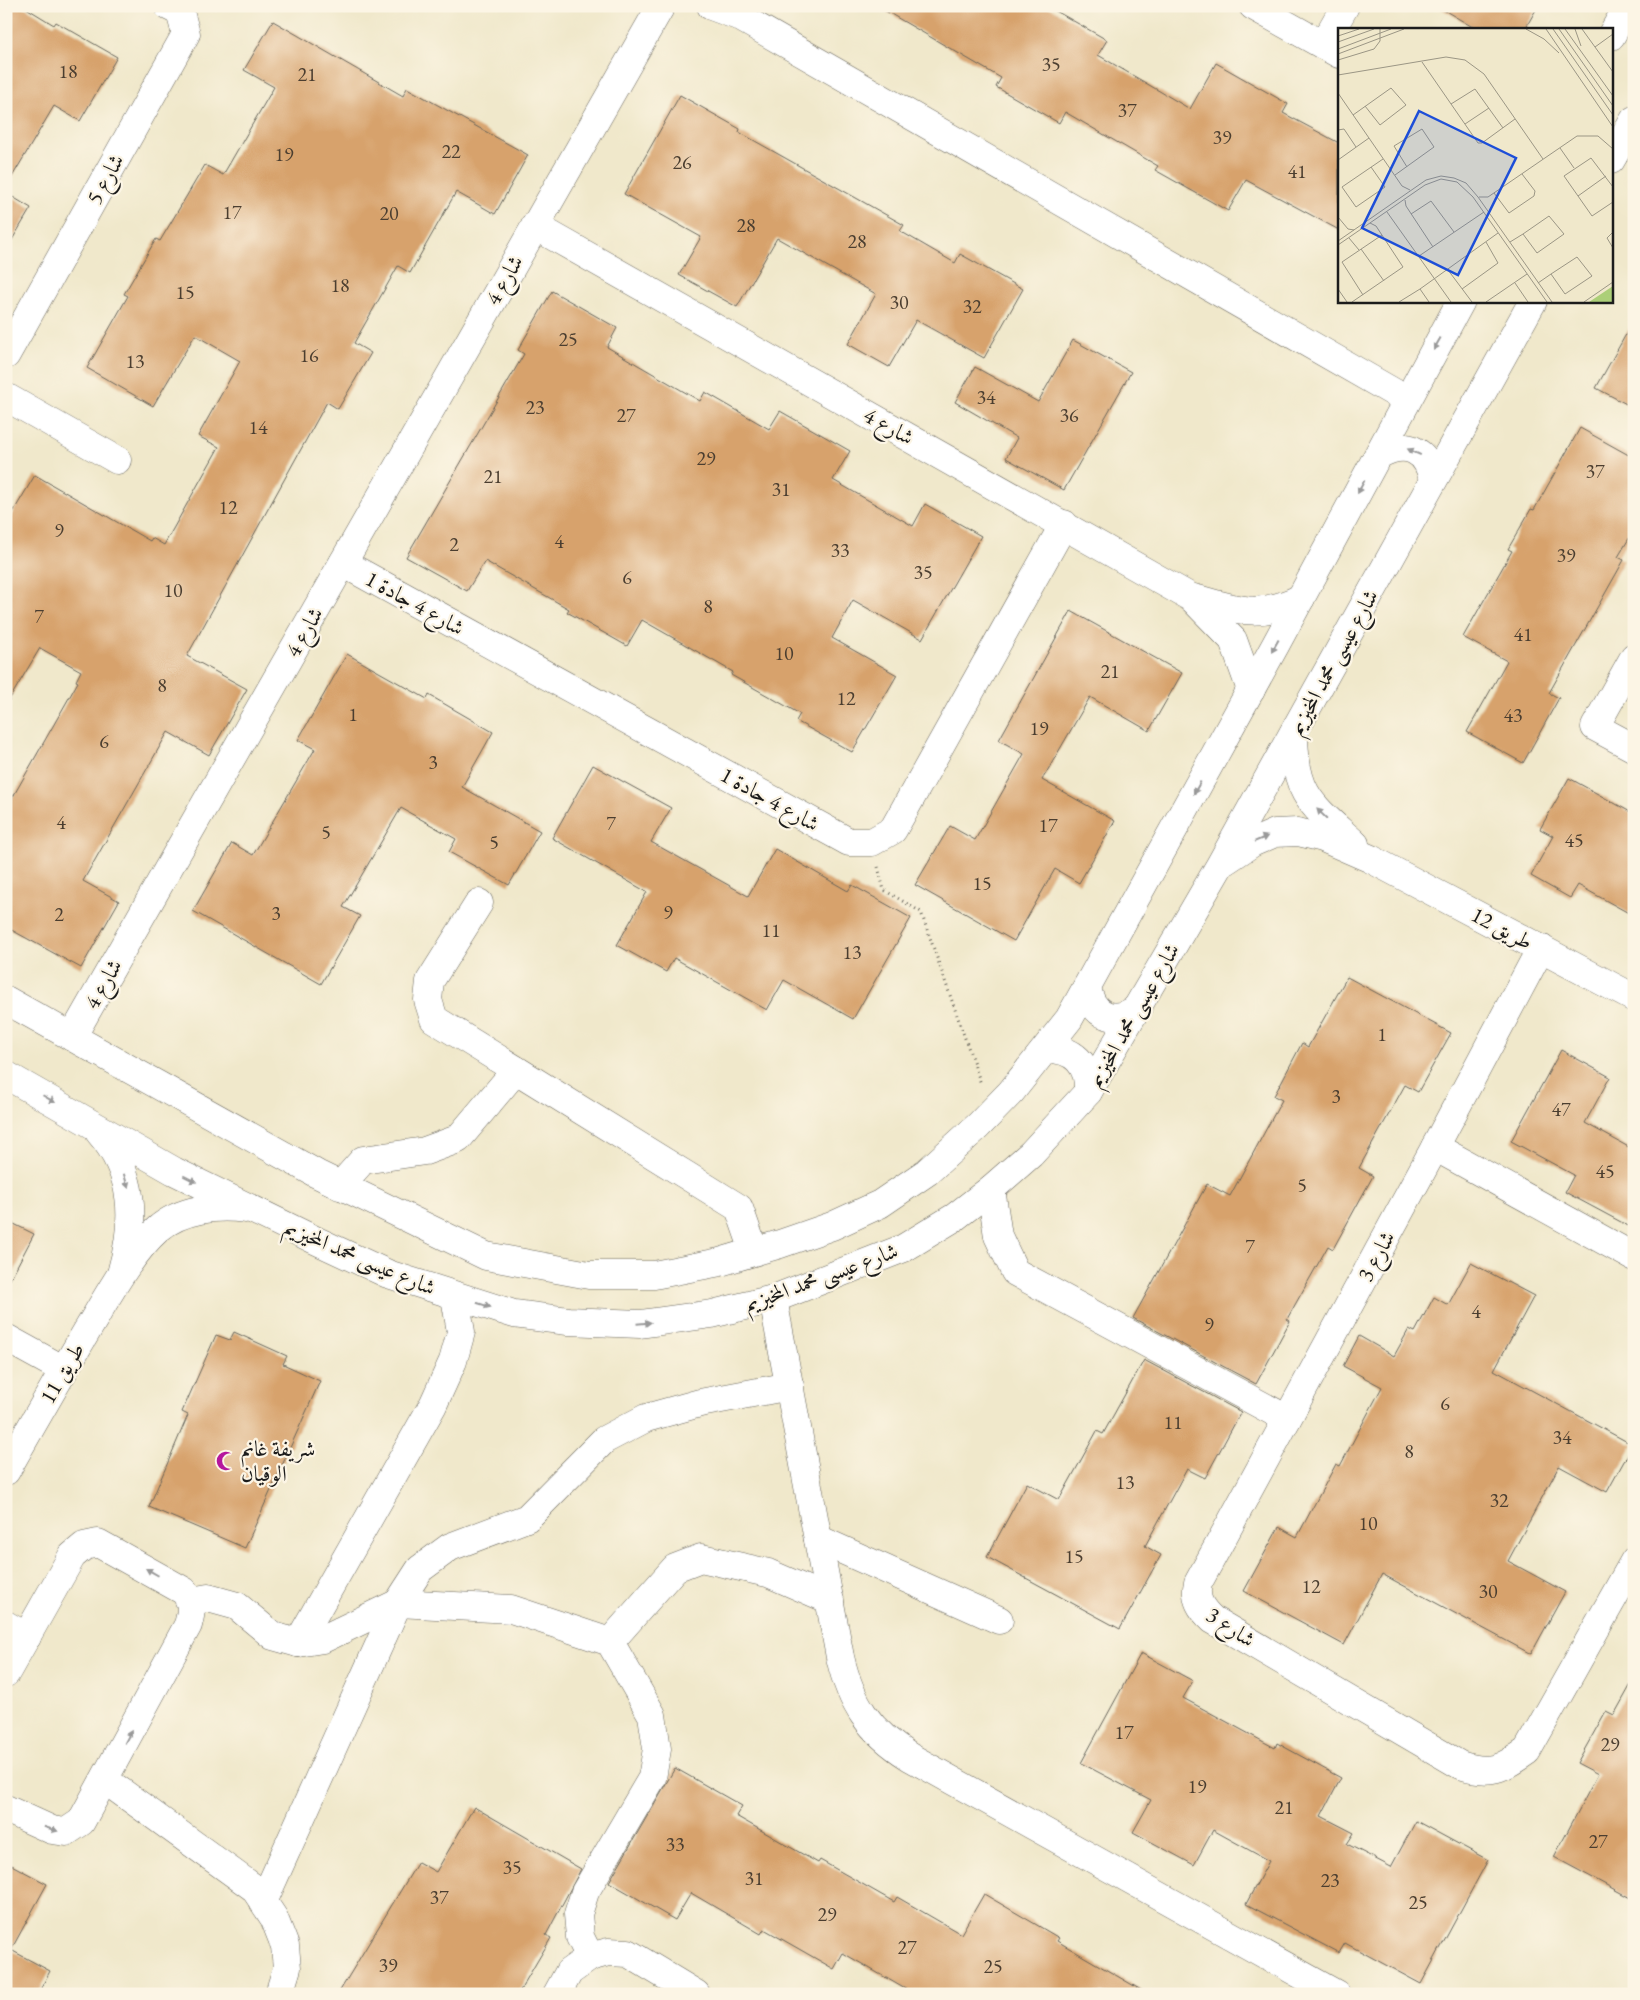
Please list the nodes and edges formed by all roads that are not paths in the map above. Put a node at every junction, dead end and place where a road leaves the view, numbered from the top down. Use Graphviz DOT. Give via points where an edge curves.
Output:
graph roads {
  1 [pos="660,6"];
  2 [pos="711,6"];
  3 [pos="1253,6"];
  4 [pos="1345,6"];
  5 [pos="1628,6"];
  6 [pos="177,8"];
  7 [pos="1612,34"];
  8 [pos="1331,49"];
  9 [pos="1634,120"];
  10 [pos="1612,158"];
  11 [pos="535,226"];
  12 [pos="1460,302"];
  13 [pos="1532,302"];
  14 [pos="6,355"];
  15 [pos="6,397"];
  16 [pos="1407,400"];
  17 [pos="1379,455"];
  18 [pos="117,460"];
  19 [pos="1433,480"];
  20 [pos="1064,524"];
  21 [pos="343,563"];
  22 [pos="1190,597"];
  23 [pos="1301,598"];
  24 [pos="1634,657"];
  25 [pos="1251,690"];
  26 [pos="1294,732"];
  27 [pos="1634,748"];
  28 [pos="1371,859"];
  29 [pos="1220,865"];
  30 [pos="479,904"];
  31 [pos="1541,948"];
  32 [pos="1087,987"];
  33 [pos="1634,998"];
  34 [pos="6,1000"];
  35 [pos="1139,1007"];
  36 [pos="72,1038"];
  37 [pos="1046,1049"];
  38 [pos="516,1070"];
  39 [pos="6,1075"];
  40 [pos="1088,1092"];
  41 [pos="93,1125"];
  42 [pos="1435,1147"];
  43 [pos="340,1186"];
  44 [pos="991,1189"];
  45 [pos="252,1210"];
  46 [pos="754,1252"];
  47 [pos="1634,1257"];
  48 [pos="120,1276"];
  49 [pos="456,1297"];
  50 [pos="773,1299"];
  51 [pos="6,1338"];
  52 [pos="64,1370"];
  53 [pos="790,1386"];
  54 [pos="1287,1419"];
  55 [pos="6,1471"];
  56 [pos="818,1539"];
  57 [pos="1634,1561"];
  58 [pos="191,1600"];
  59 [pos="830,1600"];
  60 [pos="398,1603"];
  61 [pos="999,1620"];
  62 [pos="16,1631"];
  63 [pos="610,1642"];
  64 [pos="298,1643"];
  65 [pos="6,1673"];
  66 [pos="105,1780"];
  67 [pos="6,1810"];
  68 [pos="264,1900"];
  69 [pos="590,1957"];
  70 [pos="280,1994"];
  71 [pos="557,1994"];
  72 [pos="696,1994"];
  73 [pos="1336,1994"];
  1 -- 11 [label="street, شارع 4"];
  2 -- 16 [label="street" via="738,16"];
  3 -- 8 [label="street"];
  4 -- 8 [label="street"];
  5 -- 7 [label="street"];
  6 -- 14 [label="street, شارع 5" via="186,34"];
  9 -- 10 [label="street"];
  11 -- 20 [label="street, شارع 4"];
  11 -- 21 [label="street, شارع 4"];
  12 -- 16 [label="street, شارع عيسى محمد المخيزيم, one-way"];
  13 -- 19 [label="street, شارع عيسى محمد المخيزيم"];
  15 -- 18 [label="street"];
  16 -- 17 [label="street, شارع عيسى محمد المخيزيم"];
  19 -- 17 [label="street, one-way" via="1431,468 1414,450 1402,447"];
  17 -- 23 [label="street, شارع عيسى محمد المخيزيم, one-way"];
  19 -- 26 [label="street, شارع عيسى محمد المخيزيم"];
  20 -- 21 [label="street, شارع 4 جادة 1" via="892,830 872,842 849,842"];
  20 -- 22 [label="street, شارع 4"];
  21 -- 36 [label="street, شارع 4"];
  22 -- 23 [label="street, شارع 4" via="1237,610 1261,612 1281,608"];
  22 -- 25 [label="street, شارع 4" via="1233,640"];
  23 -- 25 [label="street, شارع عيسى محمد المخيزيم, one-way"];
  24 -- 27 [label="street" via="1595,727"];
  25 -- 32 [label="street, شارع عيسى محمد المخيزيم, one-way"];
  28 -- 26 [label="street, طريق 12, one-way" via="1310,803 1299,780"];
  26 -- 29 [label="street, شارع عيسى محمد المخيزيم"];
  29 -- 28 [label="street, طريق 12, one-way" via="1252,843 1276,833 1298,832 1323,838"];
  28 -- 31 [label="street, طريق 12"];
  29 -- 35 [label="street, شارع عيسى محمد المخيزيم"];
  30 -- 38 [label="street" via="430,981 428,1000 434,1019"];
  31 -- 33 [label="street, طريق 12"];
  31 -- 42 [label="street, شارع 3"];
  32 -- 35 [label="street" via="1089,999 1106,1015 1118,1017"];
  32 -- 37 [label="street, شارع عيسى محمد المخيزيم" via="1069,1020"];
  34 -- 36 [label="street, شارع عيسى محمد المخيزيم"];
  35 -- 40 [label="street, شارع عيسى محمد المخيزيم"];
  36 -- 43 [label="street, شارع عيسى محمد المخيزيم"];
  37 -- 40 [label="street" via="1069,1052 1079,1059 1089,1080"];
  37 -- 46 [label="street, شارع عيسى محمد المخيزيم" via="992,1113 927,1172 880,1204 832,1226"];
  38 -- 43 [label="street" via="458,1140 425,1151 362,1160"];
  38 -- 46 [label="street" via="739,1208"];
  39 -- 41 [label="street, شارع عيسى محمد المخيزيم, one-way"];
  40 -- 44 [label="street, شارع عيسى محمد المخيزيم" via="1030,1154"];
  41 -- 45 [label="street, شارع عيسى محمد المخيزيم, one-way"];
  41 -- 48 [label="street, طريق 11, one-way" via="118,1159 130,1197 129,1239"];
  42 -- 47 [label="street"];
  42 -- 54 [label="street, شارع 3"];
  43 -- 46 [label="street, شارع عيسى محمد المخيزيم" via="486,1256 590,1276 654,1275"];
  44 -- 50 [label="street, شارع عيسى محمد المخيزيم" via="955,1217 904,1248"];
  44 -- 54 [label="street" via="998,1236 1015,1272"];
  45 -- 48 [label="street, طريق 11" via="213,1208 173,1219 158,1229"];
  45 -- 49 [label="street, شارع عيسى محمد المخيزيم" via="388,1274"];
  48 -- 52 [label="street, طريق 11"];
  49 -- 50 [label="street, شارع عيسى محمد المخيزيم, one-way" via="514,1314 568,1321 640,1324 712,1314"];
  49 -- 64 [label="street" via="461,1332 453,1361 433,1405"];
  50 -- 53 [label="street"];
  51 -- 52 [label="street"];
  52 -- 55 [label="street, طريق 11"];
  53 -- 56 [label="street"];
  53 -- 60 [label="street" via="700,1403 646,1418 604,1440 527,1518 450,1547 420,1569"];
  54 -- 57 [label="street, شارع 3" via="1198,1583 1195,1594 1202,1610 1213,1620 1460,1765 1480,1771 1497,1768 1527,1752"];
  56 -- 59 [label="street"];
  56 -- 61 [label="street"];
  58 -- 62 [label="street, one-way" via="184,1591 98,1543 84,1546 72,1556"];
  58 -- 64 [label="street" via="208,1598 237,1606 273,1636"];
  66 -- 58 [label="street, one-way" via="188,1626 193,1608"];
  59 -- 63 [label="street" via="768,1573 702,1558 675,1568"];
  59 -- 73 [label="street" via="852,1698 892,1746"];
  60 -- 63 [label="street" via="511,1609"];
  60 -- 64 [label="street" via="322,1639"];
  60 -- 68 [label="street"];
  62 -- 65 [label="street"];
  63 -- 69 [label="street" via="652,1715 657,1749 652,1778 584,1892 578,1914 580,1938"];
  67 -- 66 [label="street, one-way" via="52,1830 66,1832 81,1822"];
  66 -- 68 [label="street" via="237,1873"];
  68 -- 70 [label="street" via="285,1946 287,1968"];
  69 -- 71 [label="street" via="569,1972"];
  69 -- 72 [label="street" via="608,1952 628,1953"];
}
